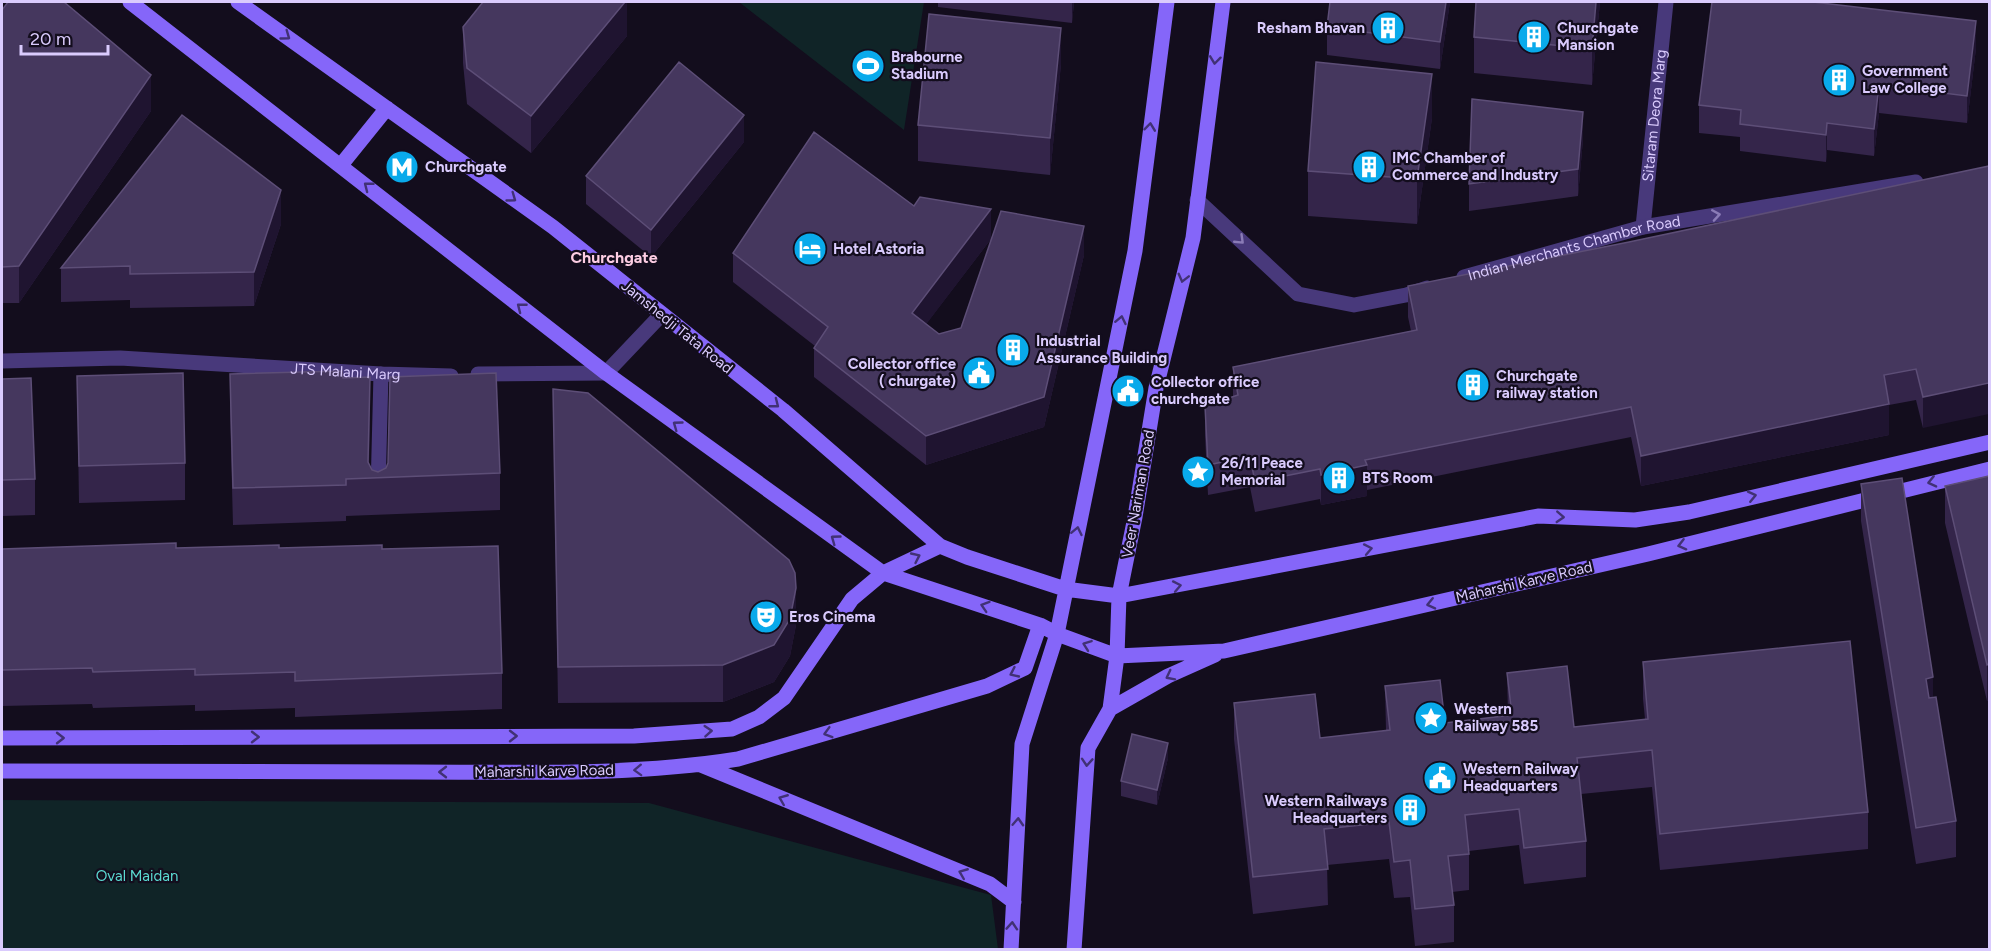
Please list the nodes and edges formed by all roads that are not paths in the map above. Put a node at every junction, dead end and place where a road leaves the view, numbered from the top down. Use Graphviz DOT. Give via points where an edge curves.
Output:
graph roads {
  1 [pos="130,2"];
  2 [pos="238,2"];
  3 [pos="1167,2"];
  4 [pos="1222,2"];
  5 [pos="1666,2"];
  6 [pos="387,108"];
  7 [pos="341,165"];
  8 [pos="1932,180"];
  9 [pos="1197,200"];
  10 [pos="1642,227"];
  11 [pos="662,314"];
  12 [pos="2,361"];
  13 [pos="381,374"];
  14 [pos="606,374"];
  15 [pos="1989,442"];
  16 [pos="1989,469"];
  17 [pos="378,499"];
  18 [pos="940,546"];
  19 [pos="883,573"];
  20 [pos="1065,589"];
  21 [pos="1119,596"];
  22 [pos="1040,625"];
  23 [pos="1057,634"];
  24 [pos="1224,651"];
  25 [pos="1117,656"];
  26 [pos="1110,709"];
  27 [pos="2,738"];
  28 [pos="701,765"];
  29 [pos="2,771"];
  30 [pos="1014,902"];
  31 [pos="1011,950"];
  32 [pos="1074,950"];
  1 -- 7 [label="main road"];
  2 -- 6 [label="main road, Jamshedji Tata Road, one-way"];
  20 -- 3 [label="main road, one-way" via="1136,252"];
  4 -- 9 [label="main road, Veer Nariman Road, one-way"];
  5 -- 10 [label="street, Sitaram Deora Marg"];
  6 -- 7 [label="main road"];
  6 -- 11 [label="main road, Jamshedji Tata Road, one-way" via="553,227"];
  14 -- 7 [label="main road, one-way"];
  10 -- 8 [label="street, Indian Merchants Chamber Road, one-way"];
  9 -- 10 [label="street, Indian Merchants Chamber Road, one-way" via="1298,294 1354,305 1406,295"];
  9 -- 21 [label="main road, Veer Nariman Road, one-way" via="1193,238 1156,388"];
  11 -- 14 [label="street"];
  11 -- 18 [label="main road, Jamshedji Tata Road, one-way" via="783,410"];
  12 -- 13 [label="street, JTS Malani Marg" via="120,358"];
  13 -- 14 [label="street, JTS Malani Marg"];
  13 -- 17 [label="street"];
  19 -- 14 [label="main road, one-way"];
  21 -- 15 [label="main road, one-way" via="1538,516 1635,520 1689,512"];
  16 -- 24 [label="main road, Maharshi Karve Road, one-way" via="1648,554"];
  19 -- 18 [label="main road, one-way"];
  18 -- 20 [label="main road, Jamshedji Tata Road"];
  22 -- 19 [label="main road, one-way"];
  27 -- 19 [label="main road, one-way" via="634,736 732,729 759,717 784,698 852,599"];
  20 -- 21 [label="main road"];
  20 -- 23 [label="main road"];
  21 -- 25 [label="main road, Veer Nariman Road"];
  22 -- 23 [label="main road"];
  22 -- 28 [label="main road, Maharshi Karve Road, one-way" via="1025,668 987,686 738,759"];
  25 -- 23 [label="main road, Maharshi Karve Road, one-way"];
  30 -- 23 [label="main road, one-way" via="1022,744"];
  24 -- 25 [label="main road, Maharshi Karve Road"];
  24 -- 26 [label="main road, one-way" via="1168,676"];
  25 -- 26 [label="main road, Veer Nariman Road"];
  26 -- 32 [label="main road, Veer Nariman Road, one-way" via="1088,748"];
  28 -- 29 [label="main road, Maharshi Karve Road, one-way" via="546,772"];
  30 -- 28 [label="main road, one-way" via="990,884"];
  31 -- 30 [label="main road, one-way"];
}
